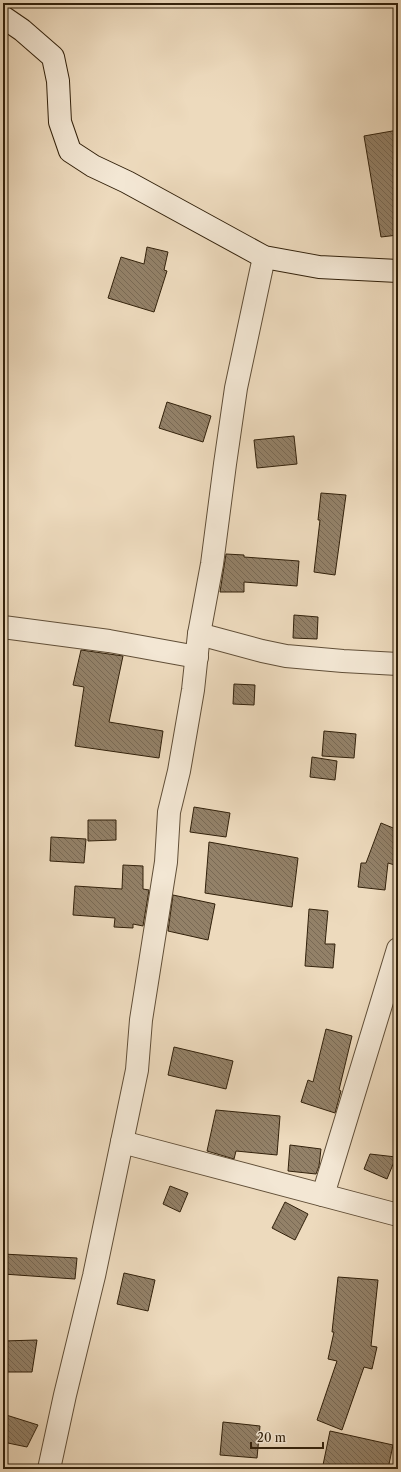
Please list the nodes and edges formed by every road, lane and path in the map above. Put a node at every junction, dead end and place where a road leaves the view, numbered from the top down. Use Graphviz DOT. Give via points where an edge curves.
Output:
graph roads {
  1 [pos="3,17"];
  2 [pos="264,257"];
  3 [pos="398,271"];
  4 [pos="3,626"];
  5 [pos="199,634"];
  6 [pos="197,657"];
  7 [pos="398,664"];
  8 [pos="398,949"];
  9 [pos="122,1142"];
  10 [pos="323,1195"];
  11 [pos="398,1215"];
  12 [pos="50,1469"];
  1 -- 2 [label="street" via="53,57 58,81 60,122 70,151 93,166"];
  2 -- 3 [label="street" via="319,267"];
  2 -- 5 [label="street" via="236,388 212,564"];
  4 -- 6 [label="street"];
  5 -- 6 [label="street"];
  5 -- 7 [label="street" via="286,656"];
  6 -- 9 [label="street" via="169,812 166,862 141,1020 136,1070"];
  8 -- 10 [label="street"];
  9 -- 10 [label="street"];
  9 -- 12 [label="street" via="94,1276 64,1395"];
  10 -- 11 [label="street"];
}
